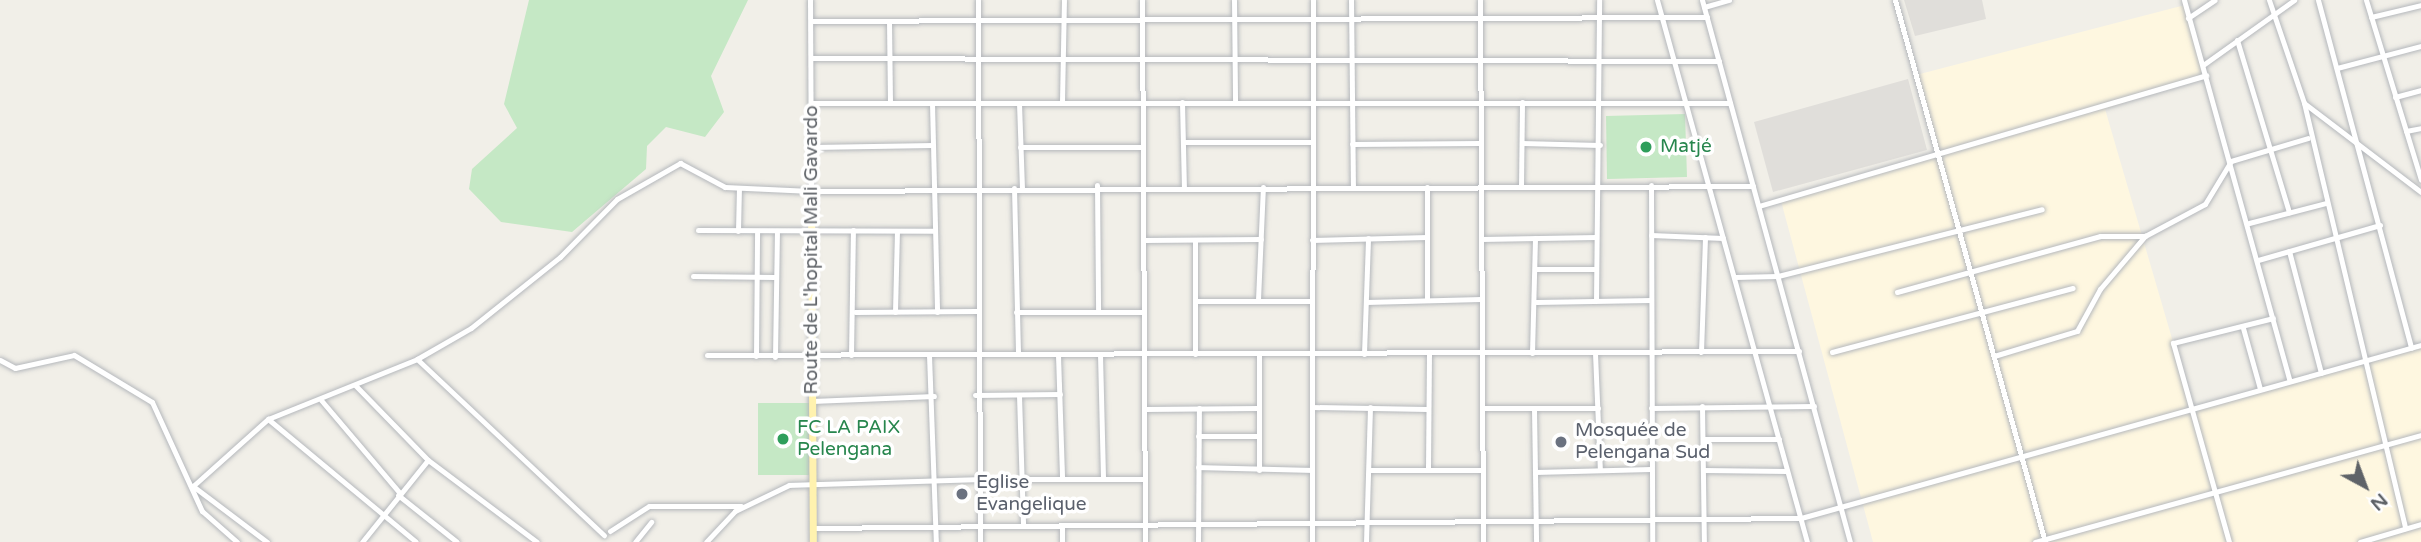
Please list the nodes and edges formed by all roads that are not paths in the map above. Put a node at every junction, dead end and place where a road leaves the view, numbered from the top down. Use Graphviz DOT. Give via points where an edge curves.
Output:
graph roads {
  1 [pos="810,0"];
  2 [pos="978,0"];
  3 [pos="1064,0"];
  4 [pos="1142,0"];
  5 [pos="1234,0"];
  6 [pos="1312,0"];
  7 [pos="1351,0"];
  8 [pos="1480,0"];
  9 [pos="1599,0"];
  10 [pos="1657,0"];
  11 [pos="1729,0"];
  12 [pos="1895,0"];
  13 [pos="2185,0"];
  14 [pos="2216,0"];
  15 [pos="2269,0"];
  16 [pos="2294,0"];
  17 [pos="2318,0"];
  18 [pos="2366,0"];
  19 [pos="1703,3"];
  20 [pos="2421,5"];
  21 [pos="2276,13"];
  22 [pos="1707,17"];
  23 [pos="1351,18"];
  24 [pos="1599,18"];
  25 [pos="2188,18"];
  26 [pos="2371,18"];
  27 [pos="1142,19"];
  28 [pos="1312,19"];
  29 [pos="1663,19"];
  30 [pos="978,20"];
  31 [pos="1064,20"];
  32 [pos="1234,20"];
  33 [pos="1480,20"];
  34 [pos="811,21"];
  35 [pos="889,21"];
  36 [pos="2237,40"];
  37 [pos="2421,46"];
  38 [pos="2384,56"];
  39 [pos="1142,57"];
  40 [pos="811,58"];
  41 [pos="888,58"];
  42 [pos="979,58"];
  43 [pos="1065,59"];
  44 [pos="1234,59"];
  45 [pos="1352,59"];
  46 [pos="1312,60"];
  47 [pos="1480,60"];
  48 [pos="1600,60"];
  49 [pos="1674,60"];
  50 [pos="1719,61"];
  51 [pos="2203,65"];
  52 [pos="2337,68"];
  53 [pos="2206,75"];
  54 [pos="2421,90"];
  55 [pos="2395,97"];
  56 [pos="1062,102"];
  57 [pos="1182,102"];
  58 [pos="1235,102"];
  59 [pos="1312,102"];
  60 [pos="1352,102"];
  61 [pos="1480,102"];
  62 [pos="1522,102"];
  63 [pos="1600,102"];
  64 [pos="1686,102"];
  65 [pos="812,103"];
  66 [pos="890,103"];
  67 [pos="932,103"];
  68 [pos="979,103"];
  69 [pos="1019,103"];
  70 [pos="1142,103"];
  71 [pos="1730,103"];
  72 [pos="2304,103"];
  73 [pos="2421,128"];
  74 [pos="2406,131"];
  75 [pos="2308,138"];
  76 [pos="1183,142"];
  77 [pos="1312,142"];
  78 [pos="1480,143"];
  79 [pos="1522,143"];
  80 [pos="1352,144"];
  81 [pos="933,145"];
  82 [pos="1600,145"];
  83 [pos="812,147"];
  84 [pos="1020,147"];
  85 [pos="1143,147"];
  86 [pos="2270,150"];
  87 [pos="2362,150"];
  88 [pos="1938,156"];
  89 [pos="2231,161"];
  90 [pos="2421,177"];
  91 [pos="1097,185"];
  92 [pos="1598,185"];
  93 [pos="1709,185"];
  94 [pos="1143,186"];
  95 [pos="1481,186"];
  96 [pos="1521,186"];
  97 [pos="1651,186"];
  98 [pos="1753,186"];
  99 [pos="1184,187"];
  100 [pos="1263,187"];
  101 [pos="1353,187"];
  102 [pos="1427,187"];
  103 [pos="739,188"];
  104 [pos="979,188"];
  105 [pos="1014,188"];
  106 [pos="1021,188"];
  107 [pos="1312,188"];
  108 [pos="934,189"];
  109 [pos="811,191"];
  110 [pos="2421,192"];
  111 [pos="2326,202"];
  112 [pos="1759,206"];
  113 [pos="2042,209"];
  114 [pos="2289,212"];
  115 [pos="2249,223"];
  116 [pos="2381,225"];
  117 [pos="698,230"];
  118 [pos="853,230"];
  119 [pos="738,231"];
  120 [pos="757,231"];
  121 [pos="897,231"];
  122 [pos="935,231"];
  123 [pos="777,232"];
  124 [pos="811,232"];
  125 [pos="1960,232"];
  126 [pos="1651,235"];
  127 [pos="2145,236"];
  128 [pos="1427,237"];
  129 [pos="1596,237"];
  130 [pos="1705,237"];
  131 [pos="2335,237"];
  132 [pos="1368,238"];
  133 [pos="1535,238"];
  134 [pos="1723,238"];
  135 [pos="1261,239"];
  136 [pos="1481,239"];
  137 [pos="1144,240"];
  138 [pos="1195,240"];
  139 [pos="1312,240"];
  140 [pos="2289,251"];
  141 [pos="2258,260"];
  142 [pos="1536,269"];
  143 [pos="1596,269"];
  144 [pos="1971,274"];
  145 [pos="692,276"];
  146 [pos="1779,276"];
  147 [pos="757,277"];
  148 [pos="774,277"];
  149 [pos="1735,277"];
  150 [pos="2074,288"];
  151 [pos="1897,292"];
  152 [pos="1481,299"];
  153 [pos="1258,300"];
  154 [pos="1427,300"];
  155 [pos="1651,300"];
  156 [pos="1195,301"];
  157 [pos="1312,301"];
  158 [pos="1596,301"];
  159 [pos="1366,302"];
  160 [pos="1536,302"];
  161 [pos="976,311"];
  162 [pos="1098,311"];
  163 [pos="855,312"];
  164 [pos="895,312"];
  165 [pos="937,312"];
  166 [pos="1016,312"];
  167 [pos="1143,312"];
  168 [pos="1982,313"];
  169 [pos="2273,318"];
  170 [pos="2243,328"];
  171 [pos="2421,345"];
  172 [pos="2411,348"];
  173 [pos="1799,351"];
  174 [pos="1651,352"];
  175 [pos="1701,352"];
  176 [pos="1755,352"];
  177 [pos="1832,352"];
  178 [pos="1532,353"];
  179 [pos="1595,353"];
  180 [pos="1018,354"];
  181 [pos="1100,354"];
  182 [pos="1195,354"];
  183 [pos="1259,354"];
  184 [pos="1312,354"];
  185 [pos="1364,354"];
  186 [pos="708,355"];
  187 [pos="851,355"];
  188 [pos="929,355"];
  189 [pos="1058,355"];
  190 [pos="1144,355"];
  191 [pos="1429,355"];
  192 [pos="1481,355"];
  193 [pos="756,356"];
  194 [pos="977,356"];
  195 [pos="1994,356"];
  196 [pos="775,357"];
  197 [pos="812,358"];
  198 [pos="417,359"];
  199 [pos="0,360"];
  200 [pos="2364,361"];
  201 [pos="2321,373"];
  202 [pos="2290,381"];
  203 [pos="355,385"];
  204 [pos="2260,389"];
  205 [pos="1060,394"];
  206 [pos="975,395"];
  207 [pos="1019,395"];
  208 [pos="934,396"];
  209 [pos="321,400"];
  210 [pos="812,401"];
  211 [pos="1702,406"];
  212 [pos="1814,406"];
  213 [pos="1312,407"];
  214 [pos="1370,407"];
  215 [pos="1770,407"];
  216 [pos="2192,407"];
  217 [pos="1199,408"];
  218 [pos="1259,408"];
  219 [pos="1482,408"];
  220 [pos="1598,408"];
  221 [pos="1651,408"];
  222 [pos="1144,409"];
  223 [pos="1427,409"];
  224 [pos="1534,409"];
  225 [pos="268,419"];
  226 [pos="2421,435"];
  227 [pos="1199,436"];
  228 [pos="1258,436"];
  229 [pos="1703,439"];
  230 [pos="1779,439"];
  231 [pos="2381,446"];
  232 [pos="2021,455"];
  233 [pos="428,460"];
  234 [pos="1198,467"];
  235 [pos="1428,468"];
  236 [pos="1651,469"];
  237 [pos="1259,470"];
  238 [pos="1311,470"];
  239 [pos="1370,470"];
  240 [pos="1481,470"];
  241 [pos="1600,470"];
  242 [pos="1703,470"];
  243 [pos="1787,471"];
  244 [pos="1535,472"];
  245 [pos="1062,478"];
  246 [pos="1102,478"];
  247 [pos="980,479"];
  248 [pos="1144,479"];
  249 [pos="935,480"];
  250 [pos="1022,480"];
  251 [pos="811,483"];
  252 [pos="193,486"];
  253 [pos="2217,493"];
  254 [pos="399,494"];
  255 [pos="747,505"];
  256 [pos="1843,510"];
  257 [pos="381,513"];
  258 [pos="1801,518"];
  259 [pos="1312,520"];
  260 [pos="1703,520"];
  261 [pos="1145,521"];
  262 [pos="1482,521"];
  263 [pos="651,522"];
  264 [pos="1366,523"];
  265 [pos="1536,523"];
  266 [pos="980,524"];
  267 [pos="1023,524"];
  268 [pos="1197,524"];
  269 [pos="1652,524"];
  270 [pos="2421,524"];
  271 [pos="936,525"];
  272 [pos="1062,526"];
  273 [pos="813,528"];
  274 [pos="2405,528"];
  275 [pos="610,531"];
  276 [pos="604,535"];
  277 [pos="414,541"];
  278 [pos="2045,541"];
  279 [pos="237,542"];
  280 [pos="267,542"];
  281 [pos="362,542"];
  282 [pos="457,542"];
  283 [pos="537,542"];
  284 [pos="635,542"];
  285 [pos="706,542"];
  286 [pos="813,542"];
  287 [pos="936,542"];
  288 [pos="980,542"];
  289 [pos="1062,542"];
  290 [pos="1145,542"];
  291 [pos="1198,542"];
  292 [pos="1312,542"];
  293 [pos="1366,542"];
  294 [pos="1483,542"];
  295 [pos="1536,542"];
  296 [pos="1652,542"];
  297 [pos="1703,542"];
  298 [pos="1807,542"];
  299 [pos="1850,542"];
  300 [pos="2035,542"];
  301 [pos="2229,542"];
  302 [pos="2360,542"];
  1 -- 34 [label="street, Route de L'hopital Mali Gavardo"];
  2 -- 30 [label="street"];
  3 -- 31 [label="street"];
  4 -- 27 [label="street"];
  5 -- 32 [label="street"];
  6 -- 28 [label="street"];
  7 -- 23 [label="street"];
  8 -- 33 [label="street"];
  9 -- 24 [label="street"];
  10 -- 29 [label="street"];
  11 -- 19 [label="street"];
  12 -- 88 [label="street"];
  13 -- 25 [label="street"];
  14 -- 25 [label="street"];
  15 -- 21 [label="street"];
  16 -- 21 [label="street"];
  17 -- 52 [label="street"];
  18 -- 26 [label="street"];
  19 -- 22 [label="street"];
  20 -- 26 [label="street"];
  21 -- 36 [label="street"];
  21 -- 72 [label="street"];
  22 -- 29 [label="street"];
  22 -- 50 [label="street"];
  23 -- 28 [label="street"];
  23 -- 33 [label="street"];
  23 -- 45 [label="street"];
  24 -- 29 [label="street"];
  24 -- 33 [label="street"];
  24 -- 48 [label="street"];
  25 -- 51 [label="street"];
  26 -- 38 [label="street"];
  27 -- 31 [label="street"];
  27 -- 32 [label="street"];
  27 -- 39 [label="street"];
  28 -- 32 [label="street"];
  28 -- 46 [label="street"];
  29 -- 49 [label="street"];
  30 -- 31 [label="street"];
  30 -- 35 [label="street"];
  30 -- 42 [label="street"];
  31 -- 43 [label="street"];
  32 -- 44 [label="street"];
  33 -- 47 [label="street"];
  34 -- 35 [label="street"];
  34 -- 40 [label="street, Route de L'hopital Mali Gavardo"];
  35 -- 41 [label="street"];
  36 -- 51 [label="street"];
  36 -- 86 [label="street"];
  37 -- 38 [label="street"];
  38 -- 52 [label="street"];
  38 -- 55 [label="street"];
  39 -- 43 [label="street"];
  39 -- 44 [label="street"];
  39 -- 70 [label="street"];
  40 -- 41 [label="street"];
  40 -- 65 [label="street, Route de L'hopital Mali Gavardo"];
  41 -- 42 [label="street"];
  41 -- 66 [label="street"];
  42 -- 43 [label="street"];
  42 -- 68 [label="street"];
  43 -- 56 [label="street"];
  44 -- 46 [label="street"];
  44 -- 58 [label="street"];
  45 -- 46 [label="street"];
  45 -- 47 [label="street"];
  45 -- 60 [label="street"];
  46 -- 59 [label="street"];
  47 -- 48 [label="street"];
  47 -- 61 [label="street"];
  48 -- 49 [label="street"];
  48 -- 63 [label="street"];
  49 -- 50 [label="street"];
  49 -- 64 [label="street"];
  50 -- 71 [label="street"];
  51 -- 53 [label="street"];
  52 -- 87 [label="street"];
  53 -- 88 [label="street"];
  53 -- 89 [label="street"];
  54 -- 55 [label="street"];
  55 -- 74 [label="street"];
  56 -- 69 [label="street"];
  56 -- 70 [label="street"];
  57 -- 58 [label="street"];
  57 -- 70 [label="street"];
  57 -- 76 [label="street"];
  58 -- 59 [label="street"];
  59 -- 60 [label="street"];
  59 -- 77 [label="street"];
  60 -- 61 [label="street"];
  60 -- 80 [label="street"];
  61 -- 62 [label="street"];
  61 -- 78 [label="street"];
  62 -- 63 [label="street"];
  62 -- 79 [label="street"];
  63 -- 64 [label="street"];
  63 -- 82 [label="street"];
  64 -- 71 [label="street"];
  64 -- 93 [label="street"];
  65 -- 66 [label="street"];
  65 -- 83 [label="street, Route de L'hopital Mali Gavardo"];
  66 -- 67 [label="street"];
  67 -- 68 [label="street"];
  67 -- 81 [label="street"];
  68 -- 69 [label="street"];
  68 -- 104 [label="street"];
  69 -- 84 [label="street"];
  70 -- 85 [label="street"];
  71 -- 98 [label="street"];
  72 -- 75 [label="street"];
  72 -- 87 [label="street"];
  73 -- 74 [label="street"];
  74 -- 90 [label="street"];
  75 -- 86 [label="street"];
  75 -- 111 [label="street"];
  76 -- 77 [label="street"];
  76 -- 99 [label="street"];
  77 -- 107 [label="street"];
  78 -- 80 [label="street"];
  78 -- 95 [label="street"];
  79 -- 82 [label="street"];
  79 -- 96 [label="street"];
  80 -- 101 [label="street"];
  81 -- 83 [label="street"];
  81 -- 108 [label="street"];
  82 -- 92 [label="street"];
  83 -- 109 [label="street, Route de L'hopital Mali Gavardo"];
  84 -- 85 [label="street"];
  84 -- 106 [label="street"];
  85 -- 94 [label="street"];
  86 -- 89 [label="street"];
  86 -- 114 [label="street"];
  87 -- 110 [label="street"];
  87 -- 116 [label="street"];
  88 -- 112 [label="street"];
  88 -- 125 [label="street"];
  89 -- 115 [label="street"];
  89 -- 127 [label="street" via="2205,204"];
  91 -- 94 [label="street"];
  91 -- 106 [label="street"];
  91 -- 162 [label="street"];
  92 -- 96 [label="street"];
  92 -- 97 [label="street"];
  92 -- 129 [label="street"];
  93 -- 97 [label="street"];
  93 -- 98 [label="street"];
  93 -- 134 [label="street"];
  94 -- 99 [label="street"];
  94 -- 137 [label="street"];
  95 -- 96 [label="street"];
  95 -- 102 [label="street"];
  95 -- 136 [label="street"];
  97 -- 126 [label="street"];
  98 -- 112 [label="street"];
  99 -- 100 [label="street"];
  100 -- 107 [label="street"];
  100 -- 135 [label="street"];
  101 -- 102 [label="street"];
  101 -- 107 [label="street"];
  102 -- 128 [label="street"];
  103 -- 109 [label="street"];
  103 -- 119 [label="street"];
  103 -- 198 [label="street" via="720,185 680,163 617,199 560,257 471,328"];
  104 -- 105 [label="street"];
  104 -- 108 [label="street"];
  104 -- 161 [label="street"];
  105 -- 106 [label="street"];
  105 -- 166 [label="street"];
  107 -- 139 [label="street"];
  108 -- 109 [label="street"];
  108 -- 122 [label="street"];
  109 -- 124 [label="main road, Route de L'hopital Mali Gavardo"];
  111 -- 114 [label="street"];
  111 -- 131 [label="street"];
  112 -- 146 [label="street"];
  113 -- 125 [label="street"];
  114 -- 115 [label="street"];
  115 -- 141 [label="street"];
  116 -- 131 [label="street"];
  116 -- 172 [label="street"];
  117 -- 119 [label="street"];
  118 -- 121 [label="street"];
  118 -- 124 [label="street"];
  118 -- 163 [label="street"];
  119 -- 120 [label="street"];
  120 -- 123 [label="street"];
  120 -- 147 [label="street"];
  121 -- 122 [label="street"];
  121 -- 164 [label="street"];
  122 -- 165 [label="street"];
  123 -- 124 [label="street"];
  123 -- 148 [label="street"];
  124 -- 197 [label="main road, Route de L'hopital Mali Gavardo"];
  125 -- 144 [label="street"];
  125 -- 146 [label="street"];
  126 -- 130 [label="street"];
  126 -- 155 [label="street"];
  127 -- 144 [label="street" via="2100,236"];
  127 -- 195 [label="street" via="2100,289 2077,331"];
  128 -- 132 [label="street"];
  128 -- 154 [label="street"];
  129 -- 133 [label="street"];
  129 -- 143 [label="street"];
  130 -- 134 [label="street"];
  130 -- 175 [label="street"];
  131 -- 140 [label="street"];
  131 -- 200 [label="street"];
  132 -- 139 [label="street"];
  132 -- 159 [label="street"];
  133 -- 136 [label="street"];
  133 -- 142 [label="street"];
  134 -- 149 [label="street"];
  135 -- 138 [label="street"];
  135 -- 153 [label="street"];
  136 -- 152 [label="street"];
  137 -- 138 [label="street"];
  137 -- 167 [label="street"];
  138 -- 156 [label="street"];
  139 -- 157 [label="street"];
  140 -- 141 [label="street"];
  140 -- 201 [label="street"];
  141 -- 169 [label="street"];
  142 -- 143 [label="street"];
  142 -- 160 [label="street"];
  143 -- 158 [label="street"];
  144 -- 151 [label="street"];
  144 -- 168 [label="street"];
  145 -- 147 [label="street"];
  146 -- 149 [label="street"];
  146 -- 173 [label="street"];
  147 -- 148 [label="street"];
  147 -- 193 [label="street"];
  148 -- 196 [label="street"];
  149 -- 176 [label="street"];
  150 -- 168 [label="street"];
  152 -- 154 [label="street"];
  152 -- 192 [label="street"];
  153 -- 156 [label="street"];
  153 -- 157 [label="street"];
  154 -- 159 [label="street"];
  155 -- 158 [label="street"];
  155 -- 174 [label="street"];
  156 -- 182 [label="street"];
  157 -- 184 [label="street"];
  158 -- 160 [label="street"];
  159 -- 185 [label="street"];
  160 -- 178 [label="street"];
  161 -- 165 [label="street"];
  161 -- 194 [label="street"];
  162 -- 166 [label="street"];
  162 -- 167 [label="street"];
  163 -- 164 [label="street"];
  163 -- 187 [label="street"];
  164 -- 165 [label="street"];
  166 -- 180 [label="street"];
  167 -- 190 [label="street"];
  168 -- 177 [label="street"];
  168 -- 195 [label="street"];
  169 -- 170 [label="street"];
  169 -- 202 [label="street"];
  170 -- 204 [label="street"];
  170 -- 216 [label="street" via="2173,343"];
  171 -- 172 [label="street"];
  172 -- 200 [label="street"];
  173 -- 176 [label="street"];
  173 -- 212 [label="street"];
  174 -- 175 [label="street"];
  174 -- 179 [label="street"];
  174 -- 221 [label="street"];
  175 -- 176 [label="street"];
  176 -- 215 [label="street"];
  178 -- 179 [label="street"];
  178 -- 192 [label="street"];
  179 -- 220 [label="street"];
  180 -- 189 [label="street"];
  180 -- 194 [label="street"];
  181 -- 189 [label="street"];
  181 -- 190 [label="street"];
  181 -- 246 [label="street"];
  182 -- 183 [label="street"];
  182 -- 190 [label="street"];
  183 -- 184 [label="street"];
  183 -- 218 [label="street"];
  184 -- 185 [label="street"];
  184 -- 213 [label="street"];
  185 -- 191 [label="street"];
  186 -- 193 [label="street"];
  187 -- 188 [label="street"];
  187 -- 197 [label="street"];
  188 -- 194 [label="street"];
  188 -- 208 [label="street"];
  189 -- 205 [label="street"];
  190 -- 222 [label="street"];
  191 -- 192 [label="street"];
  191 -- 223 [label="street"];
  192 -- 219 [label="street"];
  193 -- 196 [label="street"];
  194 -- 206 [label="street"];
  195 -- 232 [label="street"];
  196 -- 197 [label="street"];
  197 -- 210 [label="main road, Route de L'hopital Mali Gavardo"];
  198 -- 203 [label="street"];
  198 -- 276 [label="street"];
  199 -- 252 [label="street" via="15,368 74,355 152,402 162,435"];
  200 -- 201 [label="street"];
  200 -- 231 [label="street"];
  201 -- 202 [label="street"];
  202 -- 204 [label="street"];
  203 -- 209 [label="street"];
  203 -- 233 [label="street"];
  204 -- 216 [label="street"];
  205 -- 207 [label="street"];
  205 -- 245 [label="street"];
  206 -- 207 [label="street"];
  206 -- 247 [label="street"];
  207 -- 250 [label="street"];
  208 -- 210 [label="street"];
  208 -- 249 [label="street"];
  209 -- 225 [label="street"];
  209 -- 254 [label="street"];
  210 -- 251 [label="main road, Route de L'hopital Mali Gavardo"];
  211 -- 215 [label="street"];
  211 -- 221 [label="street"];
  211 -- 229 [label="street"];
  212 -- 215 [label="street"];
  212 -- 256 [label="street"];
  213 -- 214 [label="street"];
  213 -- 238 [label="street"];
  214 -- 223 [label="street"];
  214 -- 239 [label="street"];
  215 -- 230 [label="street"];
  216 -- 232 [label="street"];
  216 -- 253 [label="street"];
  217 -- 218 [label="street"];
  217 -- 222 [label="street"];
  217 -- 227 [label="street"];
  218 -- 228 [label="street"];
  219 -- 224 [label="street"];
  219 -- 240 [label="street"];
  220 -- 224 [label="street"];
  220 -- 241 [label="street"];
  221 -- 236 [label="street"];
  222 -- 248 [label="street"];
  223 -- 235 [label="street"];
  224 -- 244 [label="street"];
  225 -- 252 [label="street"];
  225 -- 257 [label="street"];
  226 -- 231 [label="street"];
  227 -- 228 [label="street"];
  227 -- 234 [label="street"];
  228 -- 237 [label="street"];
  229 -- 230 [label="street"];
  229 -- 242 [label="street"];
  230 -- 243 [label="street"];
  231 -- 253 [label="street"];
  231 -- 274 [label="street"];
  232 -- 256 [label="street"];
  232 -- 278 [label="street"];
  233 -- 254 [label="street"];
  233 -- 283 [label="street"];
  234 -- 237 [label="street"];
  234 -- 268 [label="street"];
  235 -- 239 [label="street"];
  235 -- 240 [label="street"];
  236 -- 241 [label="street"];
  236 -- 269 [label="street"];
  237 -- 238 [label="street"];
  238 -- 259 [label="street"];
  239 -- 264 [label="street"];
  240 -- 262 [label="street"];
  241 -- 244 [label="street"];
  242 -- 243 [label="street"];
  242 -- 260 [label="street"];
  243 -- 258 [label="street"];
  244 -- 265 [label="street"];
  245 -- 246 [label="street"];
  245 -- 250 [label="street"];
  246 -- 248 [label="street"];
  247 -- 249 [label="street"];
  247 -- 266 [label="street"];
  248 -- 261 [label="street"];
  249 -- 251 [label="street"];
  249 -- 271 [label="street"];
  250 -- 267 [label="street"];
  251 -- 255 [label="street" via="775,488"];
  251 -- 273 [label="main road, Route de L'hopital Mali Gavardo"];
  252 -- 279 [label="street" via="202,511"];
  252 -- 280 [label="street"];
  253 -- 278 [label="street"];
  253 -- 301 [label="street"];
  254 -- 257 [label="street"];
  254 -- 282 [label="street"];
  255 -- 275 [label="street" via="649,506"];
  255 -- 285 [label="street"];
  256 -- 258 [label="street"];
  256 -- 299 [label="street"];
  257 -- 277 [label="street"];
  257 -- 281 [label="street"];
  258 -- 260 [label="street"];
  258 -- 298 [label="street"];
  259 -- 264 [label="street"];
  259 -- 268 [label="street"];
  259 -- 292 [label="street"];
  260 -- 269 [label="street"];
  260 -- 297 [label="street"];
  261 -- 268 [label="street"];
  261 -- 272 [label="street"];
  261 -- 290 [label="street"];
  262 -- 264 [label="street"];
  262 -- 265 [label="street"];
  262 -- 294 [label="street"];
  263 -- 284 [label="street"];
  264 -- 293 [label="street"];
  265 -- 269 [label="street"];
  265 -- 295 [label="street"];
  266 -- 267 [label="street"];
  266 -- 271 [label="street"];
  266 -- 288 [label="street"];
  267 -- 272 [label="street"];
  268 -- 291 [label="street"];
  269 -- 296 [label="street"];
  270 -- 274 [label="street"];
  271 -- 273 [label="street"];
  271 -- 287 [label="street"];
  272 -- 289 [label="street"];
  273 -- 286 [label="main road, Route de L'hopital Mali Gavardo"];
  274 -- 302 [label="street"];
  278 -- 300 [label="street"];
}
